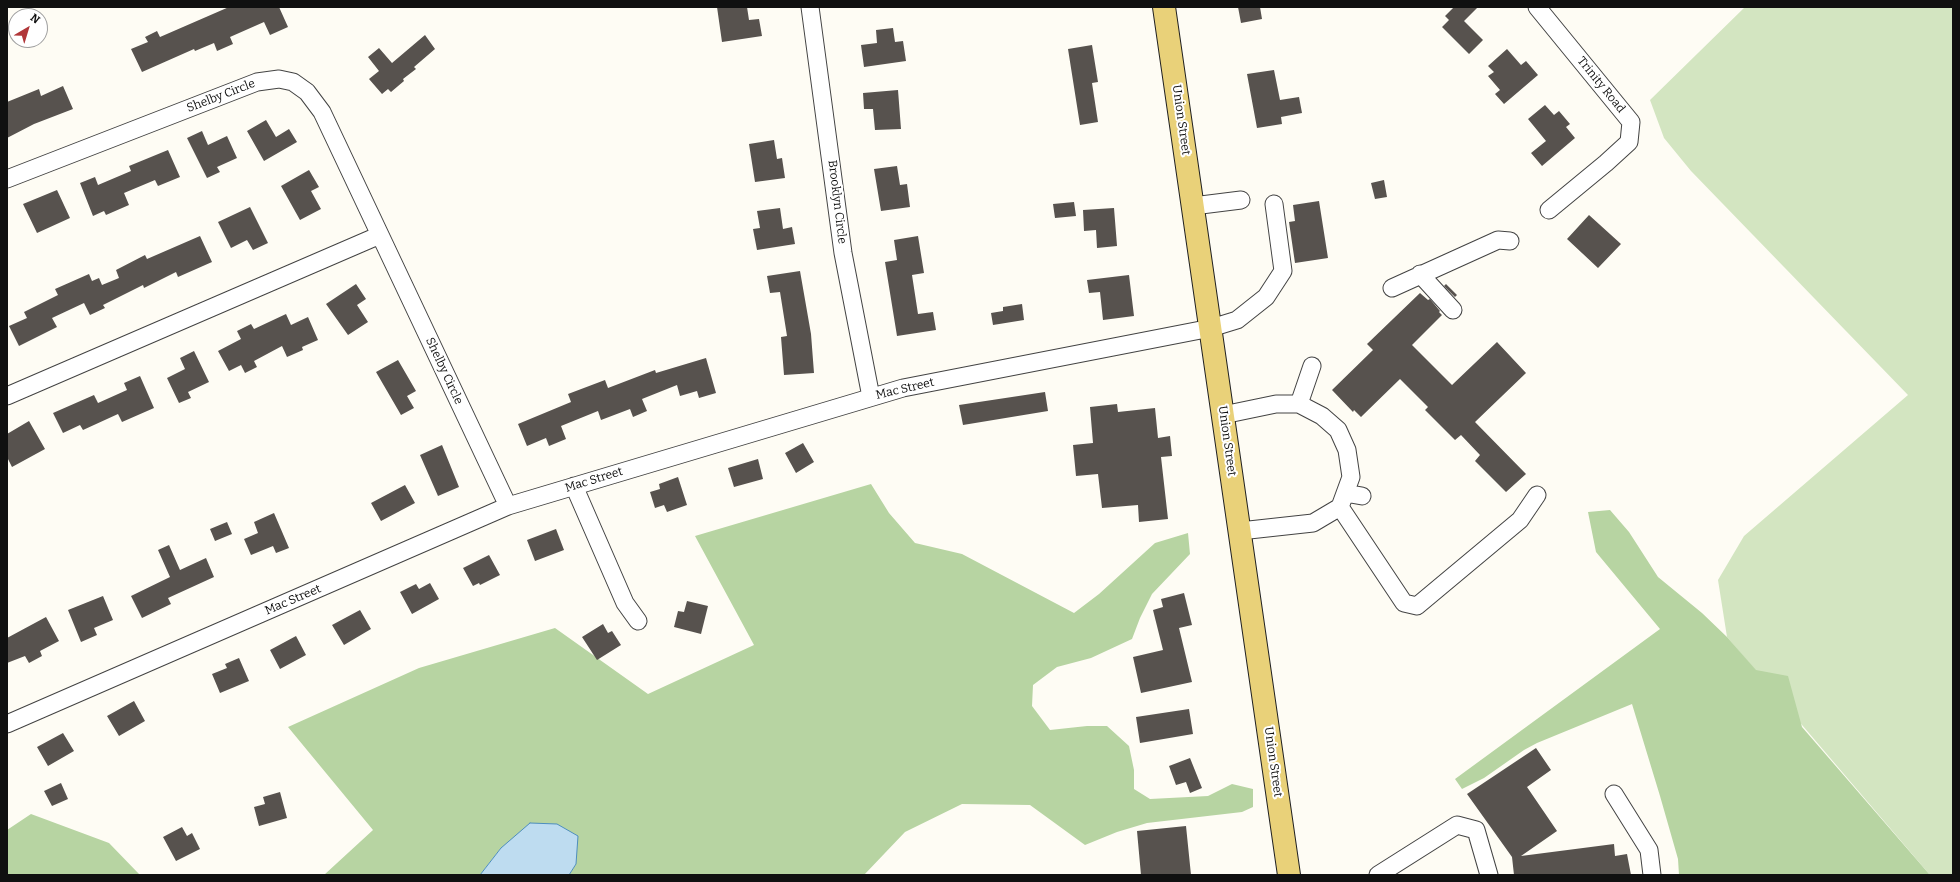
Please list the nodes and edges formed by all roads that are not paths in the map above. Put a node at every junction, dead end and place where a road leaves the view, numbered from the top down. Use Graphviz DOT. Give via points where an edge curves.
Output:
graph roads {
  1 [pos="810,7"];
  2 [pos="1164,7"];
  3 [pos="1537,7"];
  4 [pos="7,179"];
  5 [pos="1241,200"];
  6 [pos="1274,204"];
  7 [pos="1193,206"];
  8 [pos="1549,210"];
  9 [pos="380,235"];
  10 [pos="1510,240"];
  11 [pos="1420,274"];
  12 [pos="1392,288"];
  13 [pos="1453,310"];
  14 [pos="1211,328"];
  15 [pos="1312,366"];
  16 [pos="7,396"];
  17 [pos="871,397"];
  18 [pos="1299,404"];
  19 [pos="1223,415"];
  20 [pos="574,486"];
  21 [pos="1537,495"];
  22 [pos="1362,496"];
  23 [pos="1343,500"];
  24 [pos="508,506"];
  25 [pos="1240,531"];
  26 [pos="638,621"];
  27 [pos="7,724"];
  28 [pos="1614,794"];
  29 [pos="1289,875"];
  30 [pos="1378,875"];
  31 [pos="1489,875"];
  32 [pos="1652,875"];
  1 -- 17 [label="street, Brooklyn Circle" via="843,253"];
  2 -- 7 [label="main road, Union Street"];
  3 -- 8 [label="street, Trinity Road" via="1631,122 1629,142"];
  4 -- 9 [label="street, Shelby Circle" via="257,82 279,79 294,82 307,92 322,112"];
  5 -- 7 [label="street"];
  6 -- 14 [label="street, Mac Street" via="1283,271 1266,297 1237,320"];
  7 -- 14 [label="main road, Union Street"];
  9 -- 16 [label="street"];
  9 -- 24 [label="street, Shelby Circle"];
  10 -- 11 [label="street" via="1498,240"];
  11 -- 12 [label="street"];
  11 -- 13 [label="street"];
  14 -- 17 [label="street, Mac Street" via="956,377"];
  14 -- 19 [label="main road, Union Street"];
  15 -- 18 [label="street"];
  17 -- 20 [label="street, Mac Street"];
  18 -- 19 [label="street" via="1276,404"];
  18 -- 23 [label="street" via="1322,416 1338,430 1347,450 1351,477"];
  19 -- 25 [label="main road, Union Street"];
  20 -- 24 [label="street, Mac Street"];
  20 -- 26 [label="street" via="625,603"];
  21 -- 23 [label="street" via="1520,520 1417,606 1404,603"];
  22 -- 23 [label="street"];
  23 -- 25 [label="street" via="1312,523"];
  24 -- 27 [label="street, Mac Street"];
  25 -- 29 [label="main road, Union Street"];
  28 -- 32 [label="street" via="1649,850"];
  30 -- 31 [label="street" via="1457,825 1476,830"];
}
